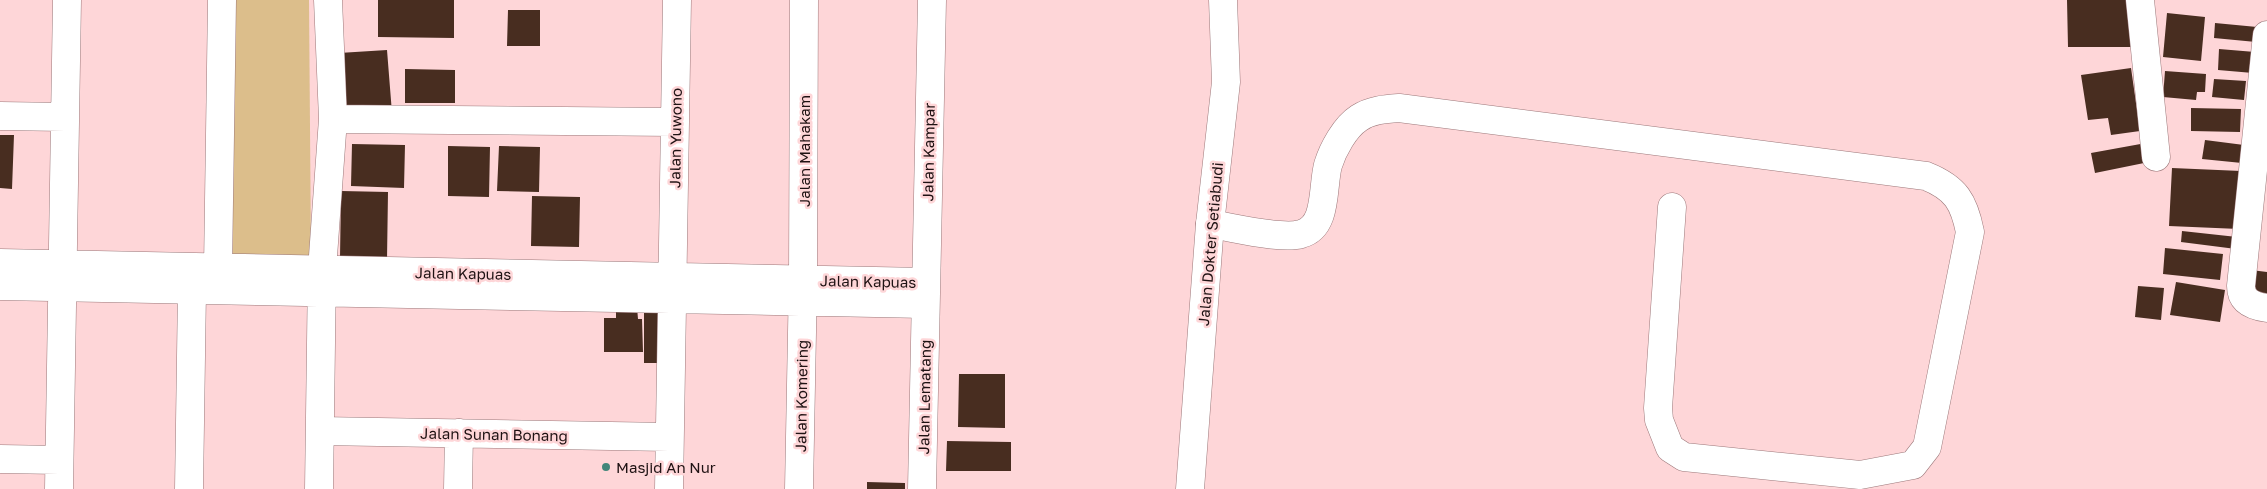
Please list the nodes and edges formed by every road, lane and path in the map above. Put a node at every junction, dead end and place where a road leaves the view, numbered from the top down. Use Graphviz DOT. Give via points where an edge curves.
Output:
graph roads {
  1 [pos="67,0"];
  2 [pos="222,0"];
  3 [pos="328,0"];
  4 [pos="677,0"];
  5 [pos="804,0"];
  6 [pos="932,0"];
  7 [pos="1223,0"];
  8 [pos="2140,0"];
  9 [pos="2267,36"];
  10 [pos="0,116"];
  11 [pos="65,118"];
  12 [pos="332,119"];
  13 [pos="675,122"];
  14 [pos="2156,157"];
  15 [pos="1672,207"];
  16 [pos="1210,224"];
  17 [pos="0,263"];
  18 [pos="218,268"];
  19 [pos="62,276"];
  20 [pos="322,281"];
  21 [pos="0,286"];
  22 [pos="672,288"];
  23 [pos="192,290"];
  24 [pos="803,291"];
  25 [pos="925,293"];
  26 [pos="2267,308"];
  27 [pos="320,431"];
  28 [pos="458,433"];
  29 [pos="669,438"];
  30 [pos="0,459"];
  31 [pos="59,460"];
  32 [pos="59,489"];
  33 [pos="189,489"];
  34 [pos="318,489"];
  35 [pos="458,489"];
  36 [pos="668,489"];
  37 [pos="799,489"];
  38 [pos="922,489"];
  39 [pos="1190,489"];
  1 -- 11 [label="main road"];
  2 -- 18 [label="main road"];
  3 -- 12 [label="main road"];
  4 -- 13 [label="main road, Jalan Yuwono"];
  5 -- 24 [label="main road, Jalan Mahakam"];
  6 -- 25 [label="main road, Jalan Kampar"];
  7 -- 16 [label="main road, Jalan Dokter Setiabudi" via="1226,82"];
  8 -- 14 [label="main road"];
  9 -- 26 [label="main road" via="2241,286 2241,294 2247,301"];
  10 -- 11 [label="main road"];
  11 -- 19 [label="main road"];
  12 -- 13 [label="main road"];
  12 -- 20 [label="main road"];
  13 -- 22 [label="main road, Jalan Yuwono"];
  15 -- 16 [label="main road" via="1658,408 1670,448 1684,457 1860,475 1913,465 1927,447 1970,232 1967,214 1958,197 1944,184 1926,176 1399,108 1378,110 1360,117 1348,127 1328,164 1319,219 1313,228 1288,236"];
  16 -- 39 [label="main road, Jalan Dokter Setiabudi"];
  17 -- 19 [label="main road, Jalan Kapuas"];
  18 -- 19 [label="main road, Jalan Kapuas"];
  18 -- 20 [label="main road, Jalan Kapuas"];
  19 -- 21 [label="main road, Jalan Kapuas"];
  19 -- 23 [label="main road, Jalan Kapuas"];
  19 -- 31 [label="main road"];
  20 -- 22 [label="main road, Jalan Kapuas"];
  20 -- 23 [label="main road, Jalan Kapuas"];
  20 -- 27 [label="main road"];
  22 -- 24 [label="main road, Jalan Kapuas"];
  22 -- 29 [label="main road, Jalan Yuwono"];
  23 -- 33 [label="main road"];
  24 -- 25 [label="main road, Jalan Kapuas"];
  24 -- 37 [label="main road, Jalan Komering"];
  25 -- 38 [label="main road, Jalan Lematang"];
  27 -- 28 [label="main road, Jalan Sunan Bonang"];
  27 -- 34 [label="main road"];
  28 -- 29 [label="main road, Jalan Sunan Bonang"];
  28 -- 35 [label="main road"];
  29 -- 36 [label="main road, Jalan Yuwono"];
  30 -- 31 [label="main road"];
  31 -- 32 [label="main road"];
}
